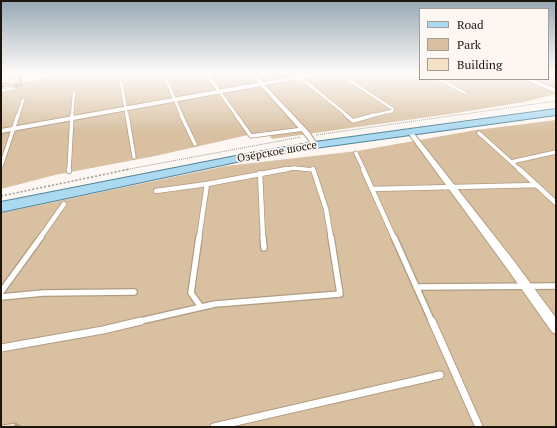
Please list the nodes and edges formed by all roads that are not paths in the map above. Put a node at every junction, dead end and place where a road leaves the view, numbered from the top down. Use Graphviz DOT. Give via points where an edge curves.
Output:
graph roads {
  1 [pos="74,92"];
  2 [pos="124,93"];
  3 [pos="171,93"];
  4 [pos="214,93"];
  5 [pos="220,93"];
  6 [pos="270,93"];
  7 [pos="319,93"];
  8 [pos="369,93"];
  9 [pos="22,100"];
  10 [pos="174,100"];
  11 [pos="127,108"];
  12 [pos="556,112"];
  13 [pos="71,118"];
  14 [pos="14,129"];
  15 [pos="304,129"];
  16 [pos="1,131"];
  17 [pos="410,132"];
  18 [pos="479,133"];
  19 [pos="195,144"];
  20 [pos="315,145"];
  21 [pos="556,152"];
  22 [pos="356,153"];
  23 [pos="134,157"];
  24 [pos="511,162"];
  25 [pos="1,166"];
  26 [pos="70,171"];
  27 [pos="260,173"];
  28 [pos="207,184"];
  29 [pos="537,185"];
  30 [pos="452,187"];
  31 [pos="372,189"];
  32 [pos="156,191"];
  33 [pos="556,203"];
  34 [pos="64,204"];
  35 [pos="1,207"];
  36 [pos="264,248"];
  37 [pos="526,286"];
  38 [pos="556,286"];
  39 [pos="416,287"];
  40 [pos="1,292"];
  41 [pos="134,292"];
  42 [pos="1,297"];
  43 [pos="201,307"];
  44 [pos="556,328"];
  45 [pos="1,348"];
  46 [pos="440,375"];
  47 [pos="214,427"];
  48 [pos="479,427"];
  1 -- 13 [label="lane"];
  2 -- 11 [label="lane"];
  3 -- 10 [label="lane"];
  4 -- 10 [label="street"];
  5 -- 15 [label="lane" via="252,136"];
  6 -- 15 [label="street"];
  7 -- 8 [label="lane" via="353,121 392,112 393,109"];
  9 -- 14 [label="lane"];
  10 -- 11 [label="street"];
  10 -- 19 [label="lane"];
  11 -- 13 [label="street"];
  11 -- 23 [label="lane"];
  12 -- 17 [label="main road, Озёрское шоссе"];
  13 -- 14 [label="street"];
  13 -- 26 [label="lane"];
  14 -- 16 [label="street"];
  14 -- 25 [label="lane"];
  15 -- 20 [label="street"];
  17 -- 20 [label="main road, Озёрское шоссе"];
  17 -- 30 [label="street"];
  18 -- 24 [label="lane"];
  20 -- 35 [label="main road, Озёрское шоссе" via="233,159"];
  21 -- 24 [label="lane"];
  22 -- 31 [label="lane"];
  24 -- 29 [label="lane"];
  27 -- 28 [label="lane"];
  27 -- 36 [label="lane"];
  27 -- 43 [label="lane" via="294,168 313,169 326,210 340,294"];
  28 -- 32 [label="lane"];
  28 -- 43 [label="lane" via="191,293"];
  29 -- 30 [label="lane"];
  29 -- 33 [label="lane"];
  30 -- 31 [label="lane"];
  30 -- 37 [label="street"];
  31 -- 39 [label="lane"];
  34 -- 40 [label="lane"];
  37 -- 38 [label="lane"];
  37 -- 39 [label="lane"];
  37 -- 44 [label="street"];
  39 -- 48 [label="lane"];
  41 -- 42 [label="lane" via="44,293"];
  43 -- 45 [label="lane" via="103,330"];
  46 -- 47 [label="lane"];
}
